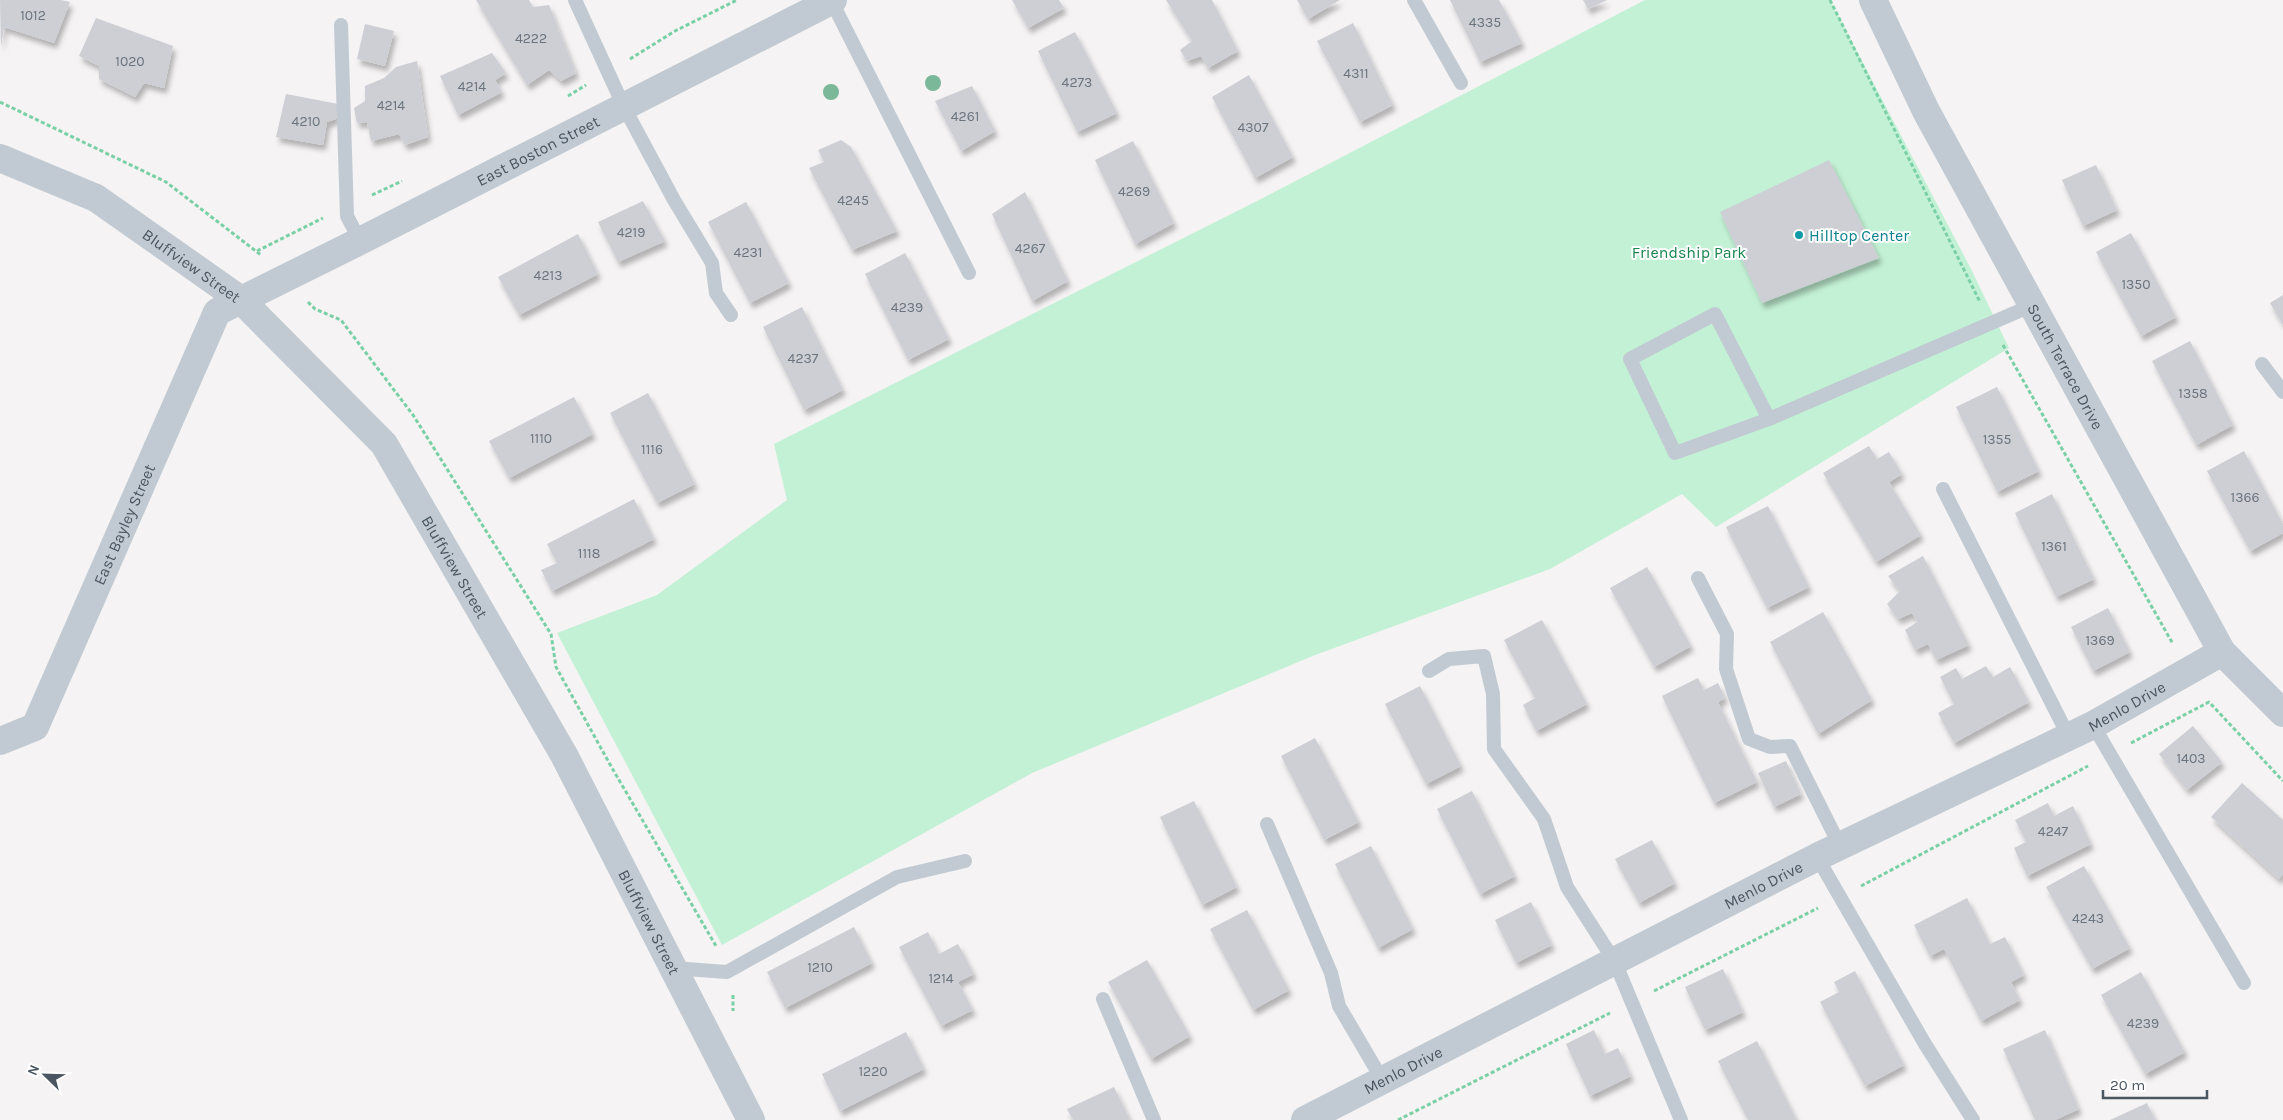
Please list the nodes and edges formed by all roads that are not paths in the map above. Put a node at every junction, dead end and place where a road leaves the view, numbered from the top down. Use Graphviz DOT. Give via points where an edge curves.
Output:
graph roads {
  1 [pos="575,0"];
  2 [pos="832,0"];
  3 [pos="1414,0"];
  4 [pos="1873,0"];
  5 [pos="341,25"];
  6 [pos="1461,83"];
  7 [pos="624,108"];
  8 [pos="0,158"];
  9 [pos="360,241"];
  10 [pos="969,273"];
  11 [pos="241,300"];
  12 [pos="2033,305"];
  13 [pos="731,315"];
  14 [pos="2262,364"];
  15 [pos="2283,392"];
  16 [pos="1768,419"];
  17 [pos="1943,489"];
  18 [pos="1698,578"];
  19 [pos="2222,652"];
  20 [pos="1429,671"];
  21 [pos="2283,713"];
  22 [pos="2093,725"];
  23 [pos="2069,737"];
  24 [pos="0,741"];
  25 [pos="1267,824"];
  26 [pos="1829,851"];
  27 [pos="965,862"];
  28 [pos="1614,962"];
  29 [pos="673,968"];
  30 [pos="2244,983"];
  31 [pos="1103,999"];
  32 [pos="1382,1081"];
  33 [pos="751,1120"];
  34 [pos="1154,1120"];
  35 [pos="1305,1120"];
  36 [pos="1681,1120"];
  37 [pos="1973,1120"];
  1 -- 7 [label="lane"];
  2 -- 7 [label="street, East Boston Street"];
  2 -- 10 [label="lane"];
  3 -- 6 [label="lane"];
  4 -- 12 [label="street, South Terrace Drive" via="1926,111"];
  5 -- 9 [label="lane" via="347,216"];
  7 -- 9 [label="street, East Boston Street"];
  7 -- 13 [label="lane" via="712,263 716,293"];
  8 -- 11 [label="street, Bluffview Street" via="96,198"];
  9 -- 11 [label="street, East Boston Street"];
  11 -- 24 [label="street, East Bayley Street" via="216,312 35,727"];
  11 -- 29 [label="street, Bluffview Street" via="384,444 564,755"];
  12 -- 16 [label="lane"];
  12 -- 19 [label="street, South Terrace Drive"];
  14 -- 15 [label="lane"];
  16 -- 16 [label="lane" via="1675,453 1630,359 1715,314"];
  17 -- 23 [label="lane"];
  18 -- 26 [label="lane" via="1727,634 1726,669 1749,739 1770,747 1790,746"];
  19 -- 21 [label="street, South Terrace Drive"];
  19 -- 22 [label="street, Menlo Drive"];
  20 -- 28 [label="lane" via="1449,659 1484,656 1493,694 1494,749 1544,819 1567,887"];
  22 -- 23 [label="street, Menlo Drive"];
  22 -- 30 [label="lane"];
  23 -- 26 [label="street, Menlo Drive"];
  25 -- 32 [label="lane" via="1331,973 1339,1006"];
  26 -- 28 [label="street, Menlo Drive"];
  26 -- 37 [label="lane" via="1925,1044"];
  27 -- 29 [label="lane" via="897,877 727,972"];
  28 -- 32 [label="street, Menlo Drive"];
  28 -- 36 [label="lane"];
  29 -- 33 [label="street, Bluffview Street"];
  31 -- 34 [label="lane"];
  32 -- 35 [label="street, Menlo Drive"];
}
